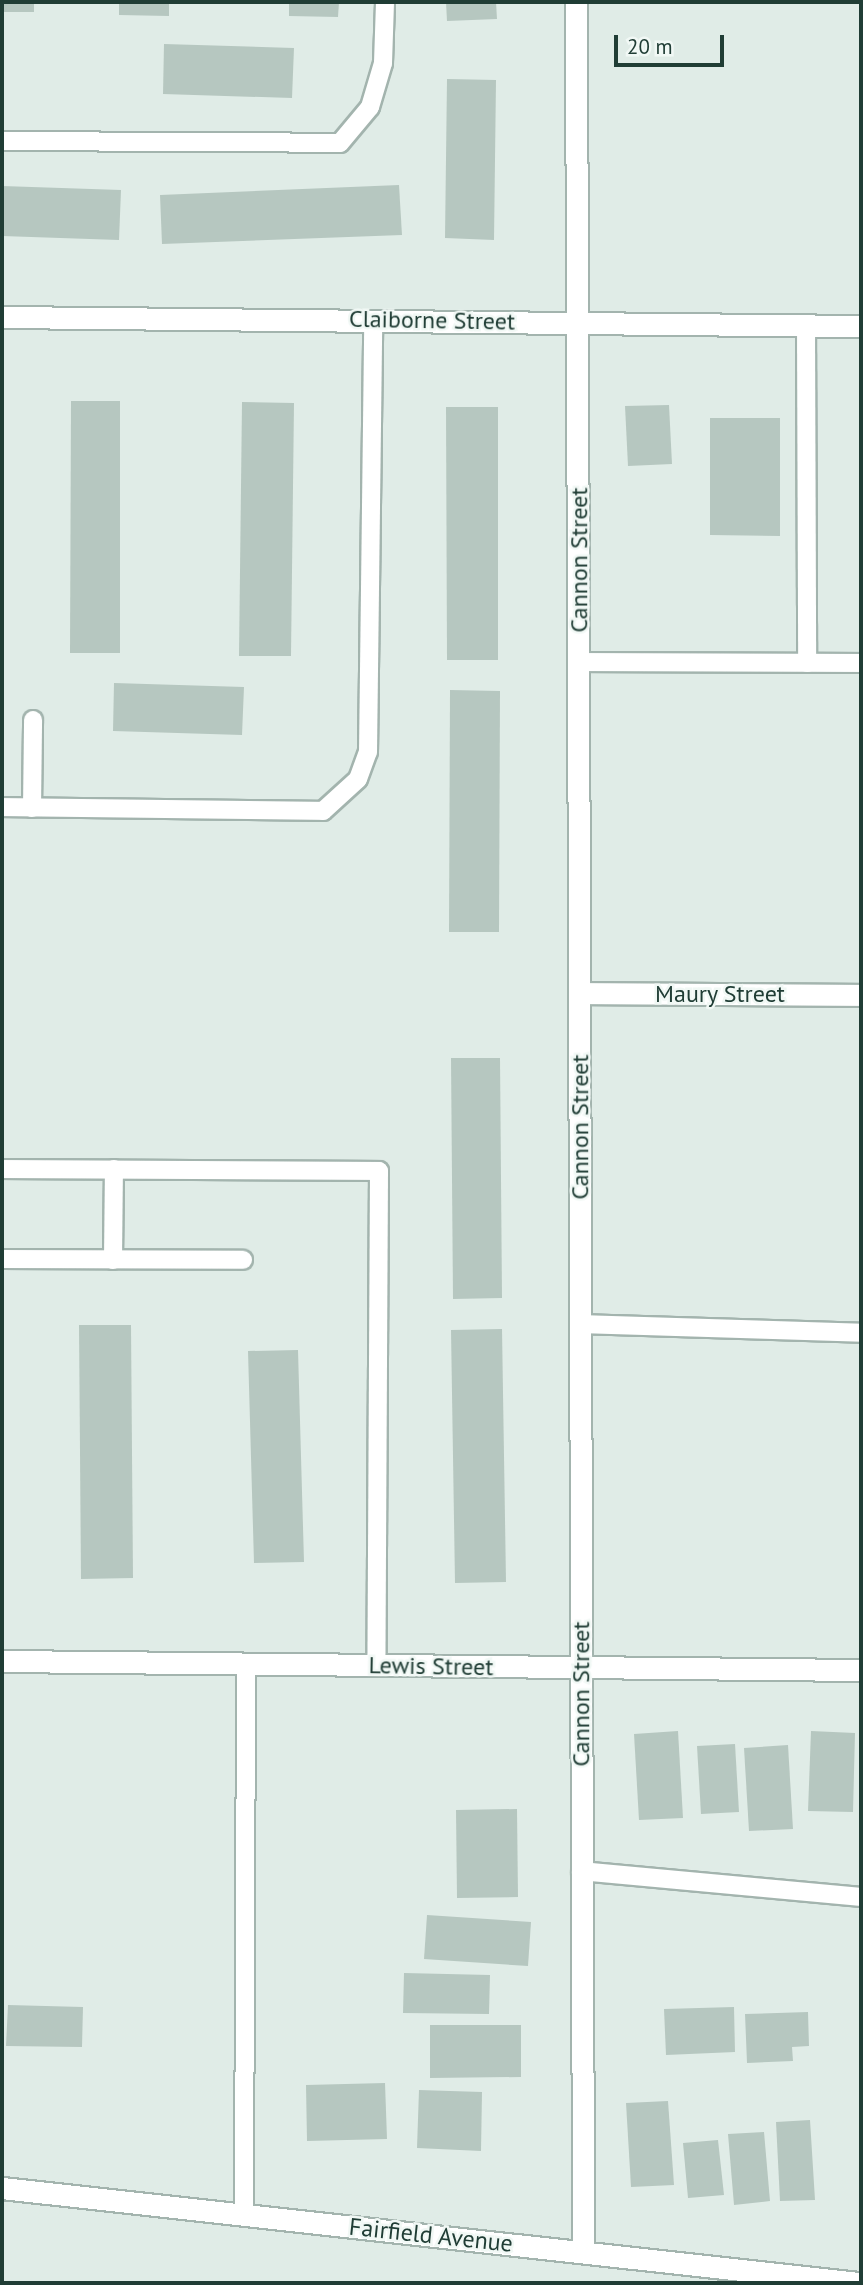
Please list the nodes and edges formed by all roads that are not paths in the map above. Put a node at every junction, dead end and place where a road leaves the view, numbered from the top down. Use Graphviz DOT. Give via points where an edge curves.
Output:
graph roads {
  1 [pos="385,2"];
  2 [pos="576,2"];
  3 [pos="2,141"];
  4 [pos="2,317"];
  5 [pos="373,320"];
  6 [pos="578,322"];
  7 [pos="806,325"];
  8 [pos="861,326"];
  9 [pos="579,662"];
  10 [pos="807,663"];
  11 [pos="861,663"];
  12 [pos="33,720"];
  13 [pos="2,807"];
  14 [pos="32,808"];
  15 [pos="580,993"];
  16 [pos="861,995"];
  17 [pos="2,1169"];
  18 [pos="114,1169"];
  19 [pos="2,1259"];
  20 [pos="113,1259"];
  21 [pos="243,1260"];
  22 [pos="580,1324"];
  23 [pos="861,1333"];
  24 [pos="2,1661"];
  25 [pos="246,1664"];
  26 [pos="376,1665"];
  27 [pos="581,1668"];
  28 [pos="861,1670"];
  29 [pos="581,1871"];
  30 [pos="861,1897"];
  31 [pos="2,2188"];
  32 [pos="244,2215"];
  33 [pos="583,2251"];
  34 [pos="859,2283"];
  1 -- 3 [label="lane" via="383,64 370,107 341,143"];
  2 -- 6 [label="street, Cannon Street"];
  4 -- 5 [label="street, Claiborne Street"];
  5 -- 6 [label="street, Claiborne Street"];
  5 -- 14 [label="lane" via="368,752 358,779 323,811"];
  6 -- 7 [label="street, Claiborne Street"];
  6 -- 9 [label="street, Cannon Street"];
  7 -- 8 [label="street, Claiborne Street"];
  7 -- 10 [label="lane"];
  9 -- 10 [label="lane"];
  9 -- 15 [label="street, Cannon Street"];
  10 -- 11 [label="lane"];
  12 -- 14 [label="lane"];
  13 -- 14 [label="lane"];
  15 -- 16 [label="street, Maury Street"];
  15 -- 22 [label="street, Cannon Street"];
  17 -- 18 [label="lane"];
  18 -- 20 [label="lane"];
  18 -- 26 [label="lane" via="380,1171"];
  19 -- 20 [label="lane"];
  20 -- 21 [label="lane"];
  22 -- 23 [label="lane"];
  22 -- 27 [label="street, Cannon Street"];
  24 -- 25 [label="street, Lewis Street"];
  25 -- 26 [label="street, Lewis Street"];
  25 -- 32 [label="lane"];
  26 -- 27 [label="street, Lewis Street"];
  27 -- 28 [label="street, Lewis Street"];
  27 -- 29 [label="street, Cannon Street"];
  29 -- 30 [label="lane"];
  29 -- 33 [label="street, Cannon Street"];
  31 -- 32 [label="street, Fairfield Avenue"];
  32 -- 33 [label="street, Fairfield Avenue"];
  33 -- 34 [label="street, Fairfield Avenue"];
}
